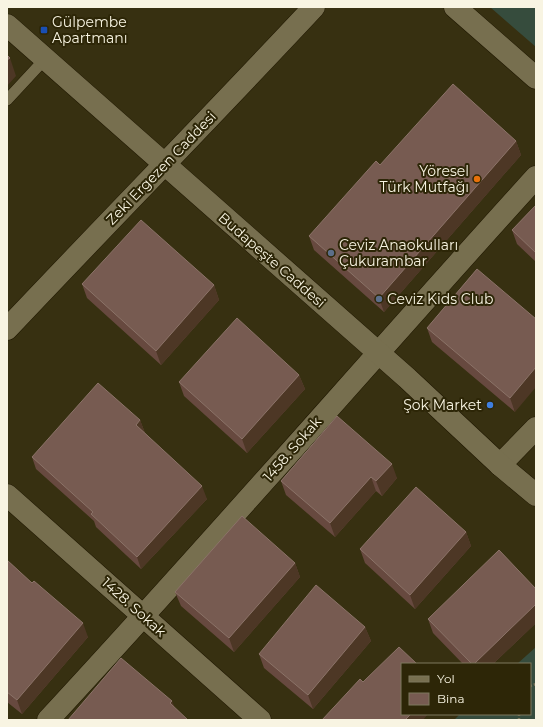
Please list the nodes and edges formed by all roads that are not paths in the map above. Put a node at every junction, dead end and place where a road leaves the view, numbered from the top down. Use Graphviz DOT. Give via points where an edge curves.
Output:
graph roads {
  1 [pos="314,7"];
  2 [pos="455,7"];
  3 [pos="7,26"];
  4 [pos="45,59"];
  5 [pos="536,78"];
  6 [pos="7,100"];
  7 [pos="162,164"];
  8 [pos="536,177"];
  9 [pos="7,328"];
  10 [pos="378,352"];
  11 [pos="536,428"];
  12 [pos="500,466"];
  13 [pos="7,495"];
  14 [pos="536,495"];
  15 [pos="144,616"];
  16 [pos="48,720"];
  17 [pos="260,720"];
  1 -- 7 [label="street, Zeki Ergezen Caddesi" via="204,124"];
  2 -- 5 [label="street"];
  3 -- 4 [label="street, Budapeşte Caddesi"];
  4 -- 6 [label="lane"];
  4 -- 7 [label="street, Budapeşte Caddesi"];
  7 -- 9 [label="street, Zeki Ergezen Caddesi"];
  7 -- 10 [label="street, Budapeşte Caddesi"];
  8 -- 10 [label="street, 1458. Sokak"];
  10 -- 12 [label="street, Budapeşte Caddesi"];
  10 -- 15 [label="street, 1458. Sokak"];
  11 -- 12 [label="street"];
  12 -- 14 [label="street, Budapeşte Caddesi"];
  13 -- 15 [label="street, 1428. Sokak"];
  15 -- 16 [label="street, 1458. Sokak"];
  15 -- 17 [label="street, 1428. Sokak"];
}
